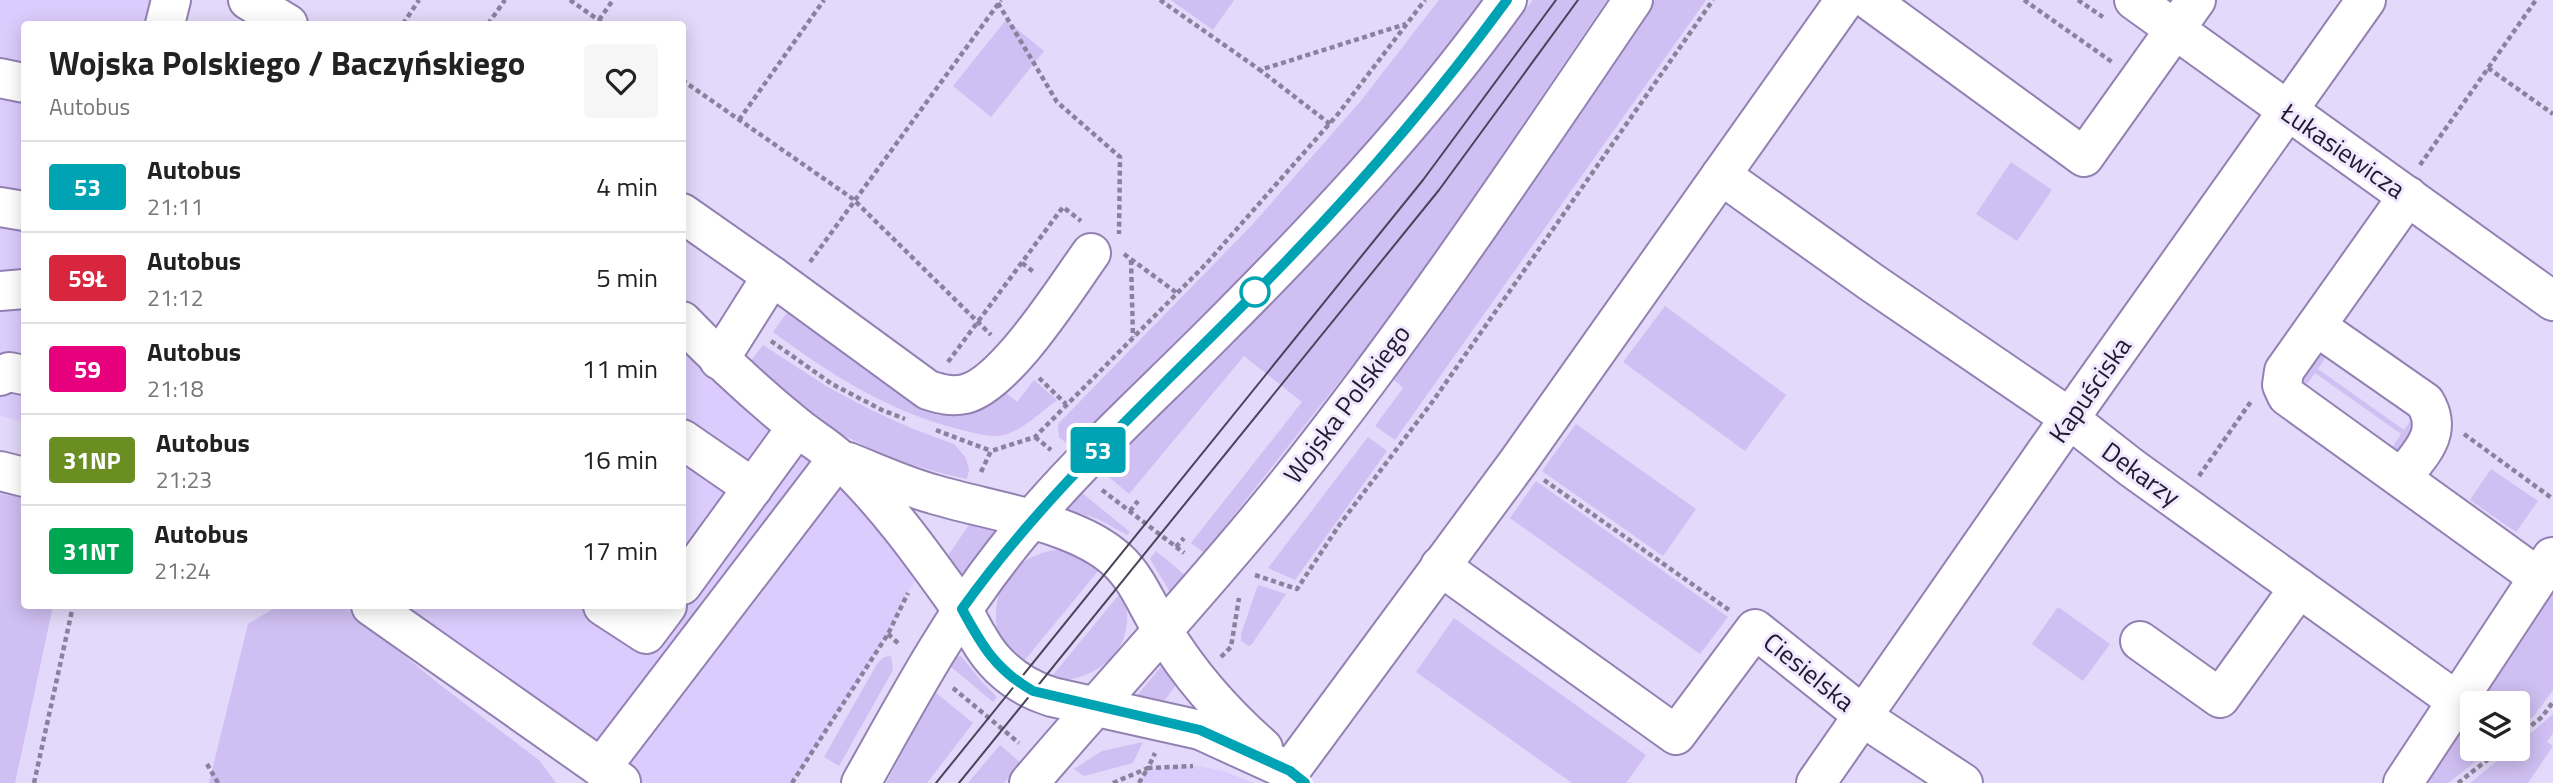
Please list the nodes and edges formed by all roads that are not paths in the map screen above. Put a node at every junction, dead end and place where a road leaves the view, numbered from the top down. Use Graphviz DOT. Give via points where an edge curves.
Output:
graph roads {
  1 [pos="171,0"];
  2 [pos="247,0"];
  3 [pos="1507,0"];
  4 [pos="1633,0"];
  5 [pos="1845,0"];
  6 [pos="1869,0"];
  7 [pos="2134,0"];
  8 [pos="2366,0"];
  9 [pos="2185,15"];
  10 [pos="166,21"];
  11 [pos="242,21"];
  12 [pos="283,21"];
  13 [pos="0,78"];
  14 [pos="21,82"];
  15 [pos="2288,112"];
  16 [pos="1721,174"];
  17 [pos="2412,184"];
  18 [pos="0,207"];
  19 [pos="21,210"];
  20 [pos="686,216"];
  21 [pos="1105,245"];
  22 [pos="781,282"];
  23 [pos="21,289"];
  24 [pos="0,291"];
  25 [pos="2553,301"];
  26 [pos="686,325"];
  27 [pos="2316,326"];
  28 [pos="719,360"];
  29 [pos="21,374"];
  30 [pos="0,376"];
  31 [pos="2069,419"];
  32 [pos="797,427"];
  33 [pos="686,442"];
  34 [pos="838,458"];
  35 [pos="0,471"];
  36 [pos="21,476"];
  37 [pos="2402,478"];
  38 [pos="753,488"];
  39 [pos="1031,520"];
  40 [pos="1440,566"];
  41 [pos="2546,566"];
  42 [pos="686,572"];
  43 [pos="2299,588"];
  44 [pos="383,609"];
  45 [pos="608,609"];
  46 [pos="665,609"];
  47 [pos="962,609"];
  48 [pos="418,618"];
  49 [pos="1163,631"];
  50 [pos="2140,641"];
  51 [pos="2458,702"];
  52 [pos="1098,705"];
  53 [pos="1863,715"];
  54 [pos="1037,773"];
  55 [pos="611,776"];
  56 [pos="1297,777"];
  57 [pos="861,783"];
  58 [pos="1816,783"];
  59 [pos="1963,783"];
  60 [pos="2403,783"];
  1 -- 10 [label="street"];
  2 -- 11 [label="street"];
  2 -- 12 [label="street"];
  3 -- 39 [label="street" via="1376,165"];
  4 -- 49 [label="street, Wojska Polskiego" via="1503,192 1309,456 1225,587"];
  5 -- 16 [label="street"];
  6 -- 9 [label="street" via="2084,157"];
  7 -- 9 [label="street, Łukasiewicza"];
  8 -- 15 [label="street, Kapuściska"];
  9 -- 15 [label="street, Łukasiewicza"];
  13 -- 14 [label="street"];
  15 -- 17 [label="street, Łukasiewicza"];
  15 -- 31 [label="street, Kapuściska"];
  16 -- 31 [label="street, Dekarzy"];
  16 -- 40 [label="street"];
  17 -- 25 [label="street, Łukasiewicza"];
  17 -- 27 [label="street"];
  18 -- 19 [label="street"];
  20 -- 22 [label="street"];
  21 -- 22 [label="street" via="1007,366 967,393 947,396 928,390"];
  22 -- 28 [label="street"];
  23 -- 24 [label="street"];
  26 -- 28 [label="street"];
  27 -- 37 [label="street" via="2425,402 2432,414 2432,437"];
  27 -- 37 [label="street" via="2284,371 2282,385 2287,396"];
  28 -- 32 [label="street"];
  29 -- 30 [label="street"];
  31 -- 43 [label="street, Dekarzy"];
  31 -- 53 [label="street, Kapuściska"];
  32 -- 34 [label="street"];
  32 -- 38 [label="street"];
  33 -- 38 [label="street"];
  34 -- 39 [label="street" via="931,494"];
  34 -- 47 [label="street" via="887,510"];
  34 -- 55 [label="street"];
  35 -- 36 [label="street"];
  37 -- 41 [label="street"];
  38 -- 42 [label="street"];
  39 -- 47 [label="street"];
  39 -- 49 [label="street" via="1097,544 1116,559"];
  40 -- 53 [label="street, Ciesielska" via="1676,736 1755,629"];
  40 -- 56 [label="street"];
  41 -- 51 [label="street"];
  43 -- 50 [label="street" via="2220,698"];
  43 -- 51 [label="street, Dekarzy"];
  44 -- 48 [label="street"];
  45 -- 46 [label="street" via="646,634"];
  47 -- 52 [label="street" via="994,662 1017,681 1033,691"];
  47 -- 57 [label="street"];
  48 -- 55 [label="street"];
  49 -- 52 [label="street, Wojska Polskiego"];
  49 -- 56 [label="street" via="1196,682"];
  51 -- 60 [label="street"];
  52 -- 54 [label="street, Wojska Polskiego"];
  52 -- 56 [label="street" via="1200,730"];
  53 -- 58 [label="street, Kapuściska"];
  53 -- 59 [label="street, Ciesielska"];
}
